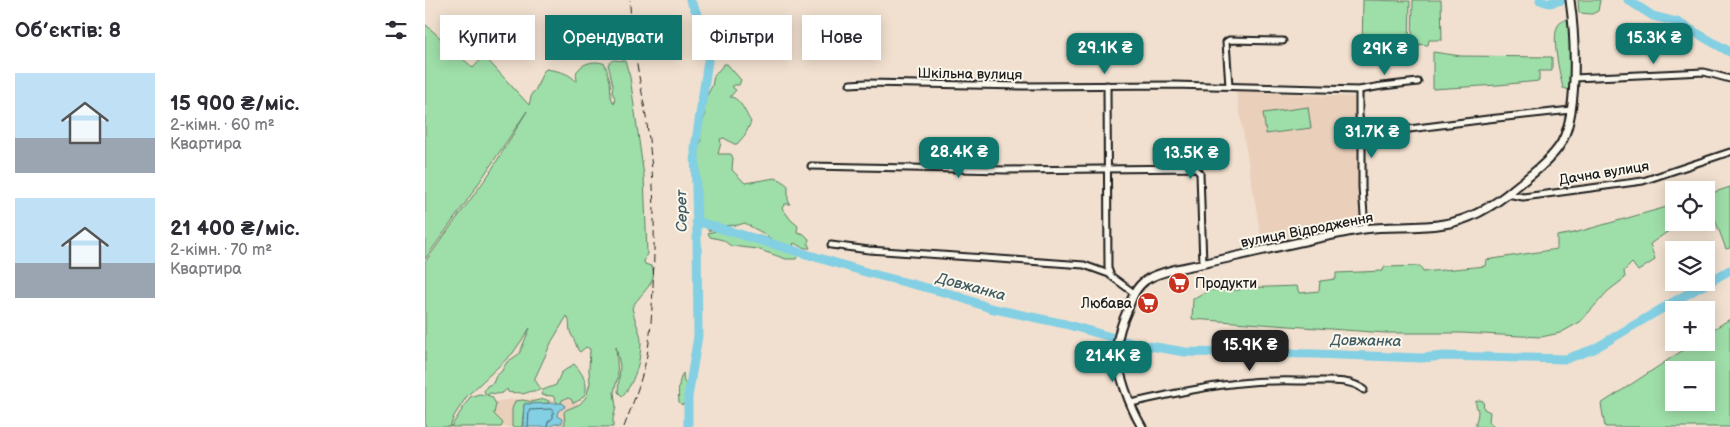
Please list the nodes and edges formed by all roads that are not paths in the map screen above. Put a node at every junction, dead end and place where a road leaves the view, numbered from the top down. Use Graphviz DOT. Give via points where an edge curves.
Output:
graph roads {
  1 [pos="1570,0"];
  2 [pos="1283,41"];
  3 [pos="1573,78"];
  4 [pos="1730,79"];
  5 [pos="1418,82"];
  6 [pos="850,84"];
  7 [pos="1107,86"];
  8 [pos="1229,86"];
  9 [pos="1359,90"];
  10 [pos="1571,110"];
  11 [pos="1361,136"];
  12 [pos="1730,152"];
  13 [pos="811,166"];
  14 [pos="1108,169"];
  15 [pos="1507,194"];
  16 [pos="1365,229"];
  17 [pos="831,245"];
  18 [pos="1203,264"];
  19 [pos="1109,274"];
  20 [pos="1134,293"];
  21 [pos="1364,390"];
  22 [pos="1131,403"];
  23 [pos="1142,427"];
  1 -- 3 [label="street, вулиця Відродження"];
  2 -- 8 [label="street" via="1226,42"];
  3 -- 4 [label="street" via="1704,72"];
  3 -- 10 [label="street, вулиця Відродження"];
  5 -- 9 [label="street, Шкільна вулиця"];
  6 -- 7 [label="street, Шкільна вулиця"];
  7 -- 8 [label="street, Шкільна вулиця"];
  7 -- 14 [label="street"];
  8 -- 9 [label="street, Шкільна вулиця"];
  9 -- 11 [label="street"];
  10 -- 11 [label="street"];
  10 -- 15 [label="street, вулиця Відродження" via="1559,147 1549,160"];
  11 -- 16 [label="street"];
  12 -- 15 [label="street, Дачна вулиця" via="1643,181 1523,197"];
  13 -- 14 [label="street"];
  14 -- 18 [label="street" via="1198,170"];
  14 -- 19 [label="street"];
  15 -- 16 [label="street, вулиця Відродження" via="1476,214 1451,223"];
  16 -- 18 [label="street, вулиця Відродження"];
  17 -- 19 [label="street" via="1084,265"];
  18 -- 20 [label="street, вулиця Відродження" via="1157,274"];
  19 -- 20 [label="street"];
  20 -- 22 [label="street, вулиця Відродження" via="1117,345 1118,361"];
  21 -- 22 [label="street" via="1359,385 1321,381 1254,381"];
  22 -- 23 [label="street"];
}
